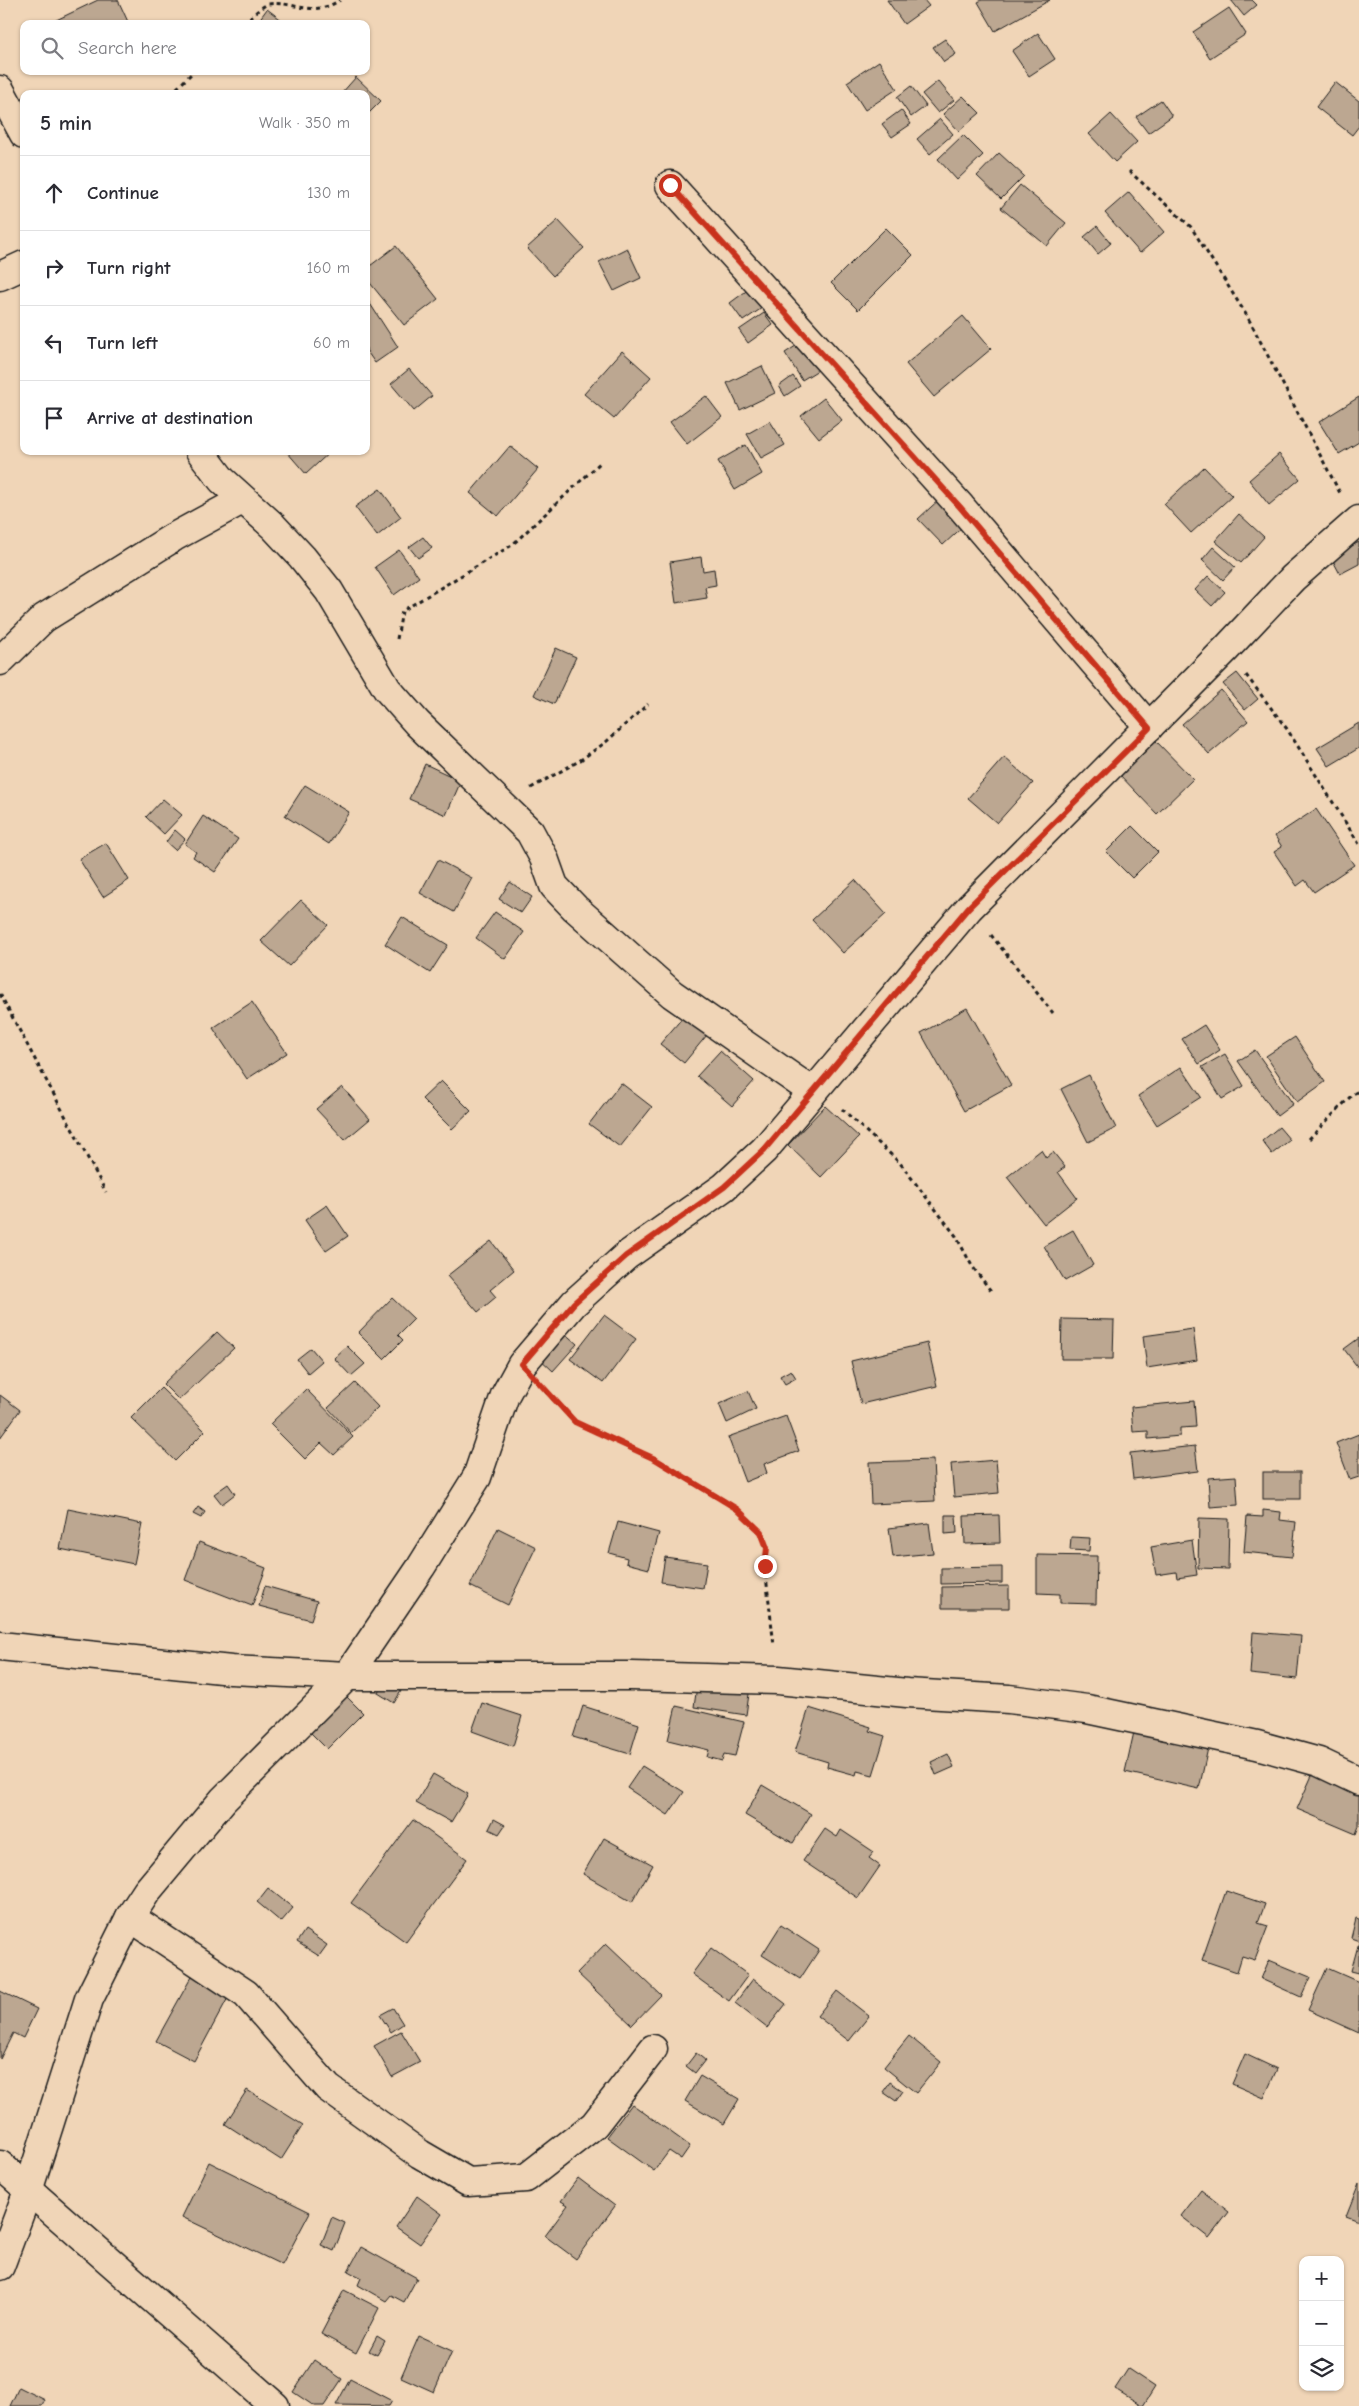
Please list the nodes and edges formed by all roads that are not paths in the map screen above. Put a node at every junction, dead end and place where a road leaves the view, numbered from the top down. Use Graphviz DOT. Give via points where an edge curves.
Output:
graph roads {
  1 [pos="0,90"];
  2 [pos="20,127"];
  3 [pos="670,185"];
  4 [pos="20,267"];
  5 [pos="0,276"];
  6 [pos="202,455"];
  7 [pos="242,500"];
  8 [pos="1357,521"];
  9 [pos="0,661"];
  10 [pos="1149,728"];
  11 [pos="814,1092"];
  12 [pos="0,1646"];
  13 [pos="347,1676"];
  14 [pos="1359,1781"];
  15 [pos="130,1917"];
  16 [pos="653,2049"];
  17 [pos="0,2165"];
  18 [pos="28,2191"];
  19 [pos="0,2266"];
  20 [pos="275,2406"];
  1 -- 2 [label="street"];
  3 -- 10 [label="street" via="960,507"];
  4 -- 5 [label="street"];
  6 -- 7 [label="street" via="211,469"];
  7 -- 9 [label="street" via="174,537 44,618"];
  7 -- 11 [label="street" via="273,526 329,591 387,689 417,723 530,832 554,886 575,908 672,994"];
  8 -- 10 [label="street" via="1294,578"];
  10 -- 11 [label="street" via="968,908"];
  11 -- 13 [label="street" via="764,1150 724,1187 626,1256 574,1303 522,1364 505,1395 477,1477"];
  12 -- 13 [label="street" via="231,1670"];
  13 -- 14 [label="street" via="632,1676 778,1680 1009,1699 1087,1709 1257,1745 1319,1762"];
  13 -- 15 [label="street" via="223,1800 147,1891"];
  15 -- 16 [label="street" via="246,1994 328,2088 420,2154 468,2182 526,2178 594,2126"];
  15 -- 18 [label="street" via="89,2000"];
  17 -- 18 [label="street"];
  18 -- 19 [label="street"];
  18 -- 20 [label="street"];
}
